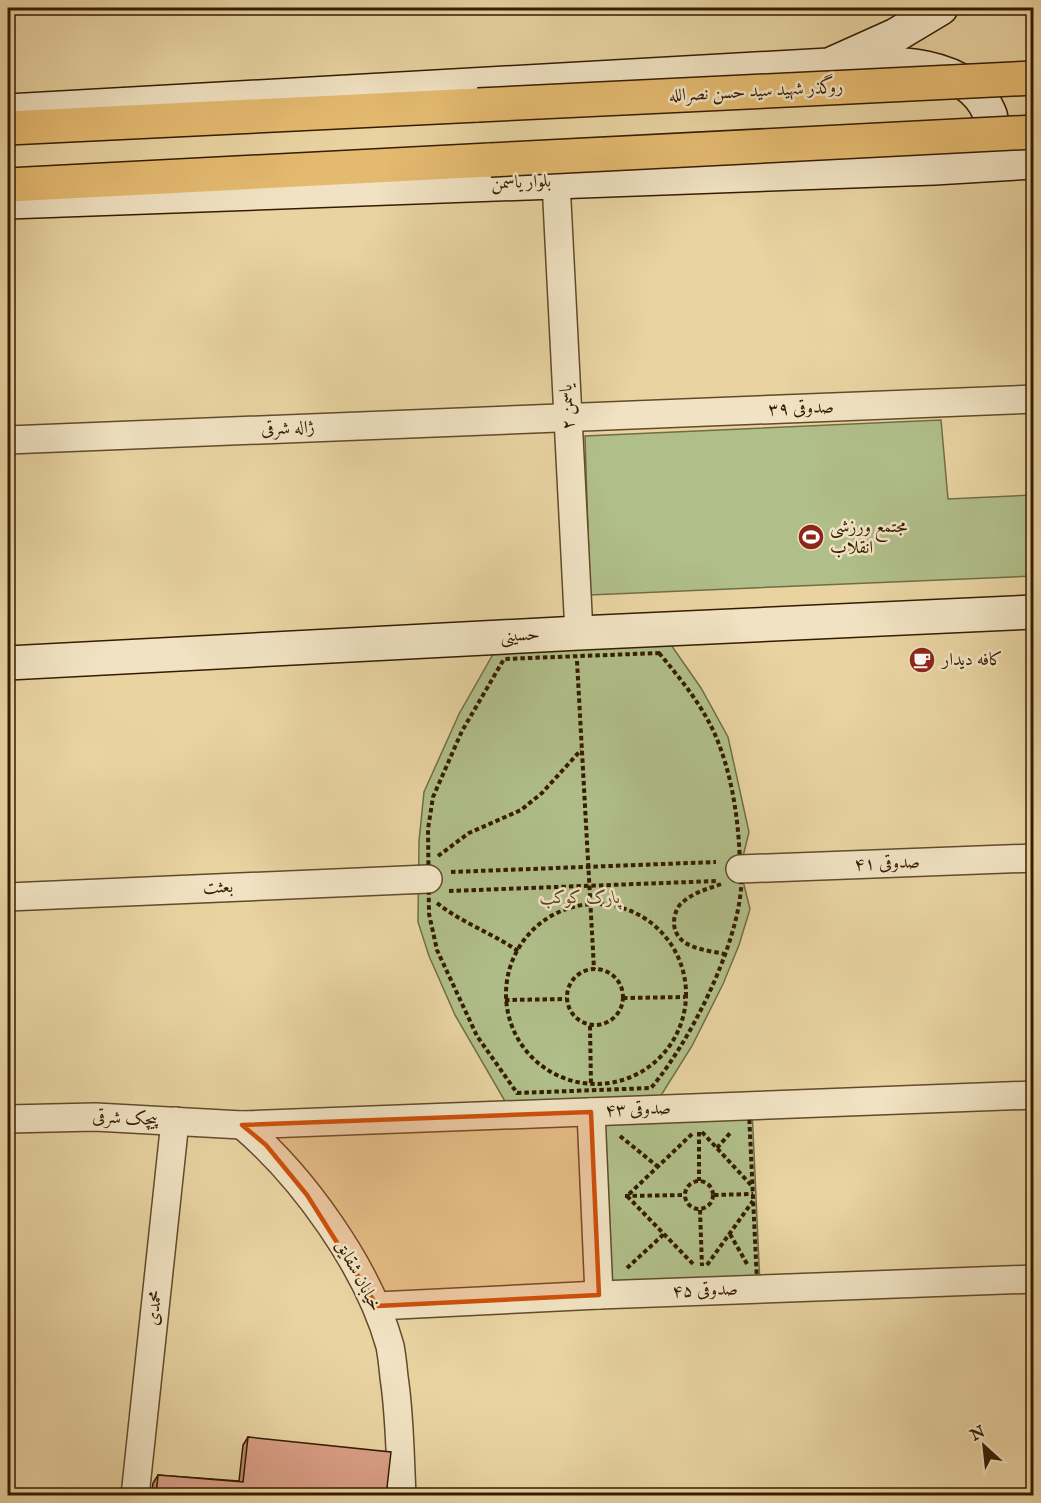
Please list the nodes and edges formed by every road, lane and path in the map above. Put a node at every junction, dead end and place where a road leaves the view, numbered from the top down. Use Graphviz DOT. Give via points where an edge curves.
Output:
graph roads {
  1 [pos="941,8"];
  2 [pos="828,65"];
  3 [pos="1034,78"];
  4 [pos="8,111"];
  5 [pos="8,128"];
  6 [pos="1034,132"];
  7 [pos="1034,162"];
  8 [pos="934,168"];
  9 [pos="556,182"];
  10 [pos="8,185"];
  11 [pos="8,202"];
  12 [pos="1034,399"];
  13 [pos="569,418"];
  14 [pos="8,440"];
  15 [pos="1034,612"];
  16 [pos="578,644"];
  17 [pos="8,663"];
  18 [pos="581,749"];
  19 [pos="1034,858"];
  20 [pos="588,867"];
  21 [pos="733,869"];
  22 [pos="437,881"];
  23 [pos="588,886"];
  24 [pos="8,897"];
  25 [pos="590,904"];
  26 [pos="518,951"];
  27 [pos="725,954"];
  28 [pos="594,969"];
  29 [pos="685,997"];
  30 [pos="623,998"];
  31 [pos="566,999"];
  32 [pos="505,1000"];
  33 [pos="590,1026"];
  34 [pos="591,1083"];
  35 [pos="1034,1095"];
  36 [pos="597,1111"];
  37 [pos="698,1118"];
  38 [pos="8,1119"];
  39 [pos="175,1121"];
  40 [pos="242,1125"];
  41 [pos="615,1132"];
  42 [pos="657,1166"];
  43 [pos="699,1180"];
  44 [pos="753,1187"];
  45 [pos="753,1194"];
  46 [pos="685,1195"];
  47 [pos="714,1195"];
  48 [pos="606,1196"];
  49 [pos="627,1196"];
  50 [pos="753,1201"];
  51 [pos="700,1210"];
  52 [pos="664,1234"];
  53 [pos="622,1273"];
  54 [pos="1034,1279"];
  55 [pos="702,1283"];
  56 [pos="606,1288"];
  57 [pos="377,1306"];
  58 [pos="135,1496"];
  59 [pos="402,1496"];
  1 -- 2 [label="street" via="896,35"];
  2 -- 4 [label="street"];
  2 -- 8 [label="street" via="919,66 948,75 972,89 984,101 992,118 990,129 983,141 964,155"];
  3 -- 5 [label="main road, روگذر شهید سید حسن نصرالله, bridge"];
  6 -- 10 [label="main road, bridge"];
  7 -- 8 [label="street, بلوار یاسمن"];
  8 -- 9 [label="street, بلوار یاسمن"];
  9 -- 11 [label="street, بلوار یاسمن"];
  9 -- 13 [label="street, یاسمن ۲"];
  12 -- 13 [label="street, صدوقی ۳۹"];
  13 -- 14 [label="street, ژاله شرقی"];
  13 -- 16 [label="street, یاسمن ۲"];
  15 -- 16 [label="street, حسینی"];
  16 -- 17 [label="street, حسینی"];
  16 -- 18 [label="path"];
  16 -- 21 [label="path" via="659,653 693,694 712,729 728,774 739,840"];
  16 -- 22 [label="path" via="504,659 498,667 462,730 433,797 428,829"];
  18 -- 20 [label="path"];
  18 -- 22 [label="path" via="542,793 521,810 469,833 444,850 432,862"];
  19 -- 21 [label="street, صدوقی ۴۱"];
  20 -- 21 [label="path"];
  20 -- 22 [label="path"];
  20 -- 23 [label="path"];
  21 -- 23 [label="path"];
  21 -- 27 [label="path" via="741,889"];
  21 -- 27 [label="path" via="681,903 674,916 680,941"];
  22 -- 23 [label="path"];
  22 -- 24 [label="street, بعثت"];
  22 -- 26 [label="path" via="432,899 452,915"];
  22 -- 36 [label="path" via="429,914 437,950 477,1036 508,1083 517,1093"];
  23 -- 25 [label="path"];
  25 -- 26 [label="path" via="569,908 543,921 523,940"];
  25 -- 28 [label="path"];
  25 -- 29 [label="path" via="625,909 650,922 670,942 682,967"];
  26 -- 32 [label="path" via="509,969"];
  27 -- 36 [label="path" via="685,1039 662,1075 651,1088"];
  28 -- 30 [label="path" via="612,974"];
  28 -- 31 [label="path" via="577,975"];
  29 -- 30 [label="path"];
  29 -- 34 [label="path" via="682,1023 668,1048 645,1070 616,1083"];
  30 -- 33 [label="path" via="613,1019"];
  31 -- 32 [label="path"];
  31 -- 33 [label="path" via="576,1020"];
  32 -- 34 [label="path" via="512,1030 530,1057 555,1075"];
  33 -- 34 [label="path"];
  34 -- 36 [label="path"];
  35 -- 37 [label="street, صدوقی ۴۳"];
  36 -- 37 [label="street, صدوقی ۴۳"];
  36 -- 37 [label="path"];
  36 -- 40 [label="street, صدوقی ۴۳"];
  36 -- 48 [label="street"];
  36 -- 48 [label="path"];
  37 -- 42 [label="path"];
  37 -- 43 [label="path"];
  37 -- 44 [label="path"];
  37 -- 44 [label="path" via="749,1112"];
  38 -- 39 [label="street, پیچک شرقی" via="95,1117"];
  39 -- 40 [label="street, پیچک شرقی"];
  39 -- 58 [label="street, محمدی"];
  40 -- 57 [label="street, خیابان شقایق" via="266,1145 314,1204"];
  41 -- 42 [label="path"];
  42 -- 49 [label="path"];
  43 -- 46 [label="path" via="688,1186"];
  43 -- 47 [label="path" via="710,1185"];
  44 -- 45 [label="path"];
  45 -- 47 [label="path"];
  45 -- 50 [label="path"];
  46 -- 49 [label="path"];
  46 -- 51 [label="path" via="691,1207"];
  47 -- 51 [label="path" via="711,1203"];
  48 -- 49 [label="path"];
  48 -- 56 [label="street"];
  48 -- 56 [label="path"];
  49 -- 52 [label="path"];
  50 -- 55 [label="path"];
  50 -- 55 [label="path" via="757,1282"];
  51 -- 55 [label="path"];
  52 -- 53 [label="path"];
  52 -- 55 [label="path"];
  54 -- 55 [label="street, صدوقی ۴۵"];
  55 -- 56 [label="street, صدوقی ۴۵"];
  55 -- 56 [label="path"];
  56 -- 57 [label="street, صدوقی ۴۵"];
  57 -- 59 [label="street, خیابان شقایق" via="390,1348 394,1378"];
}
